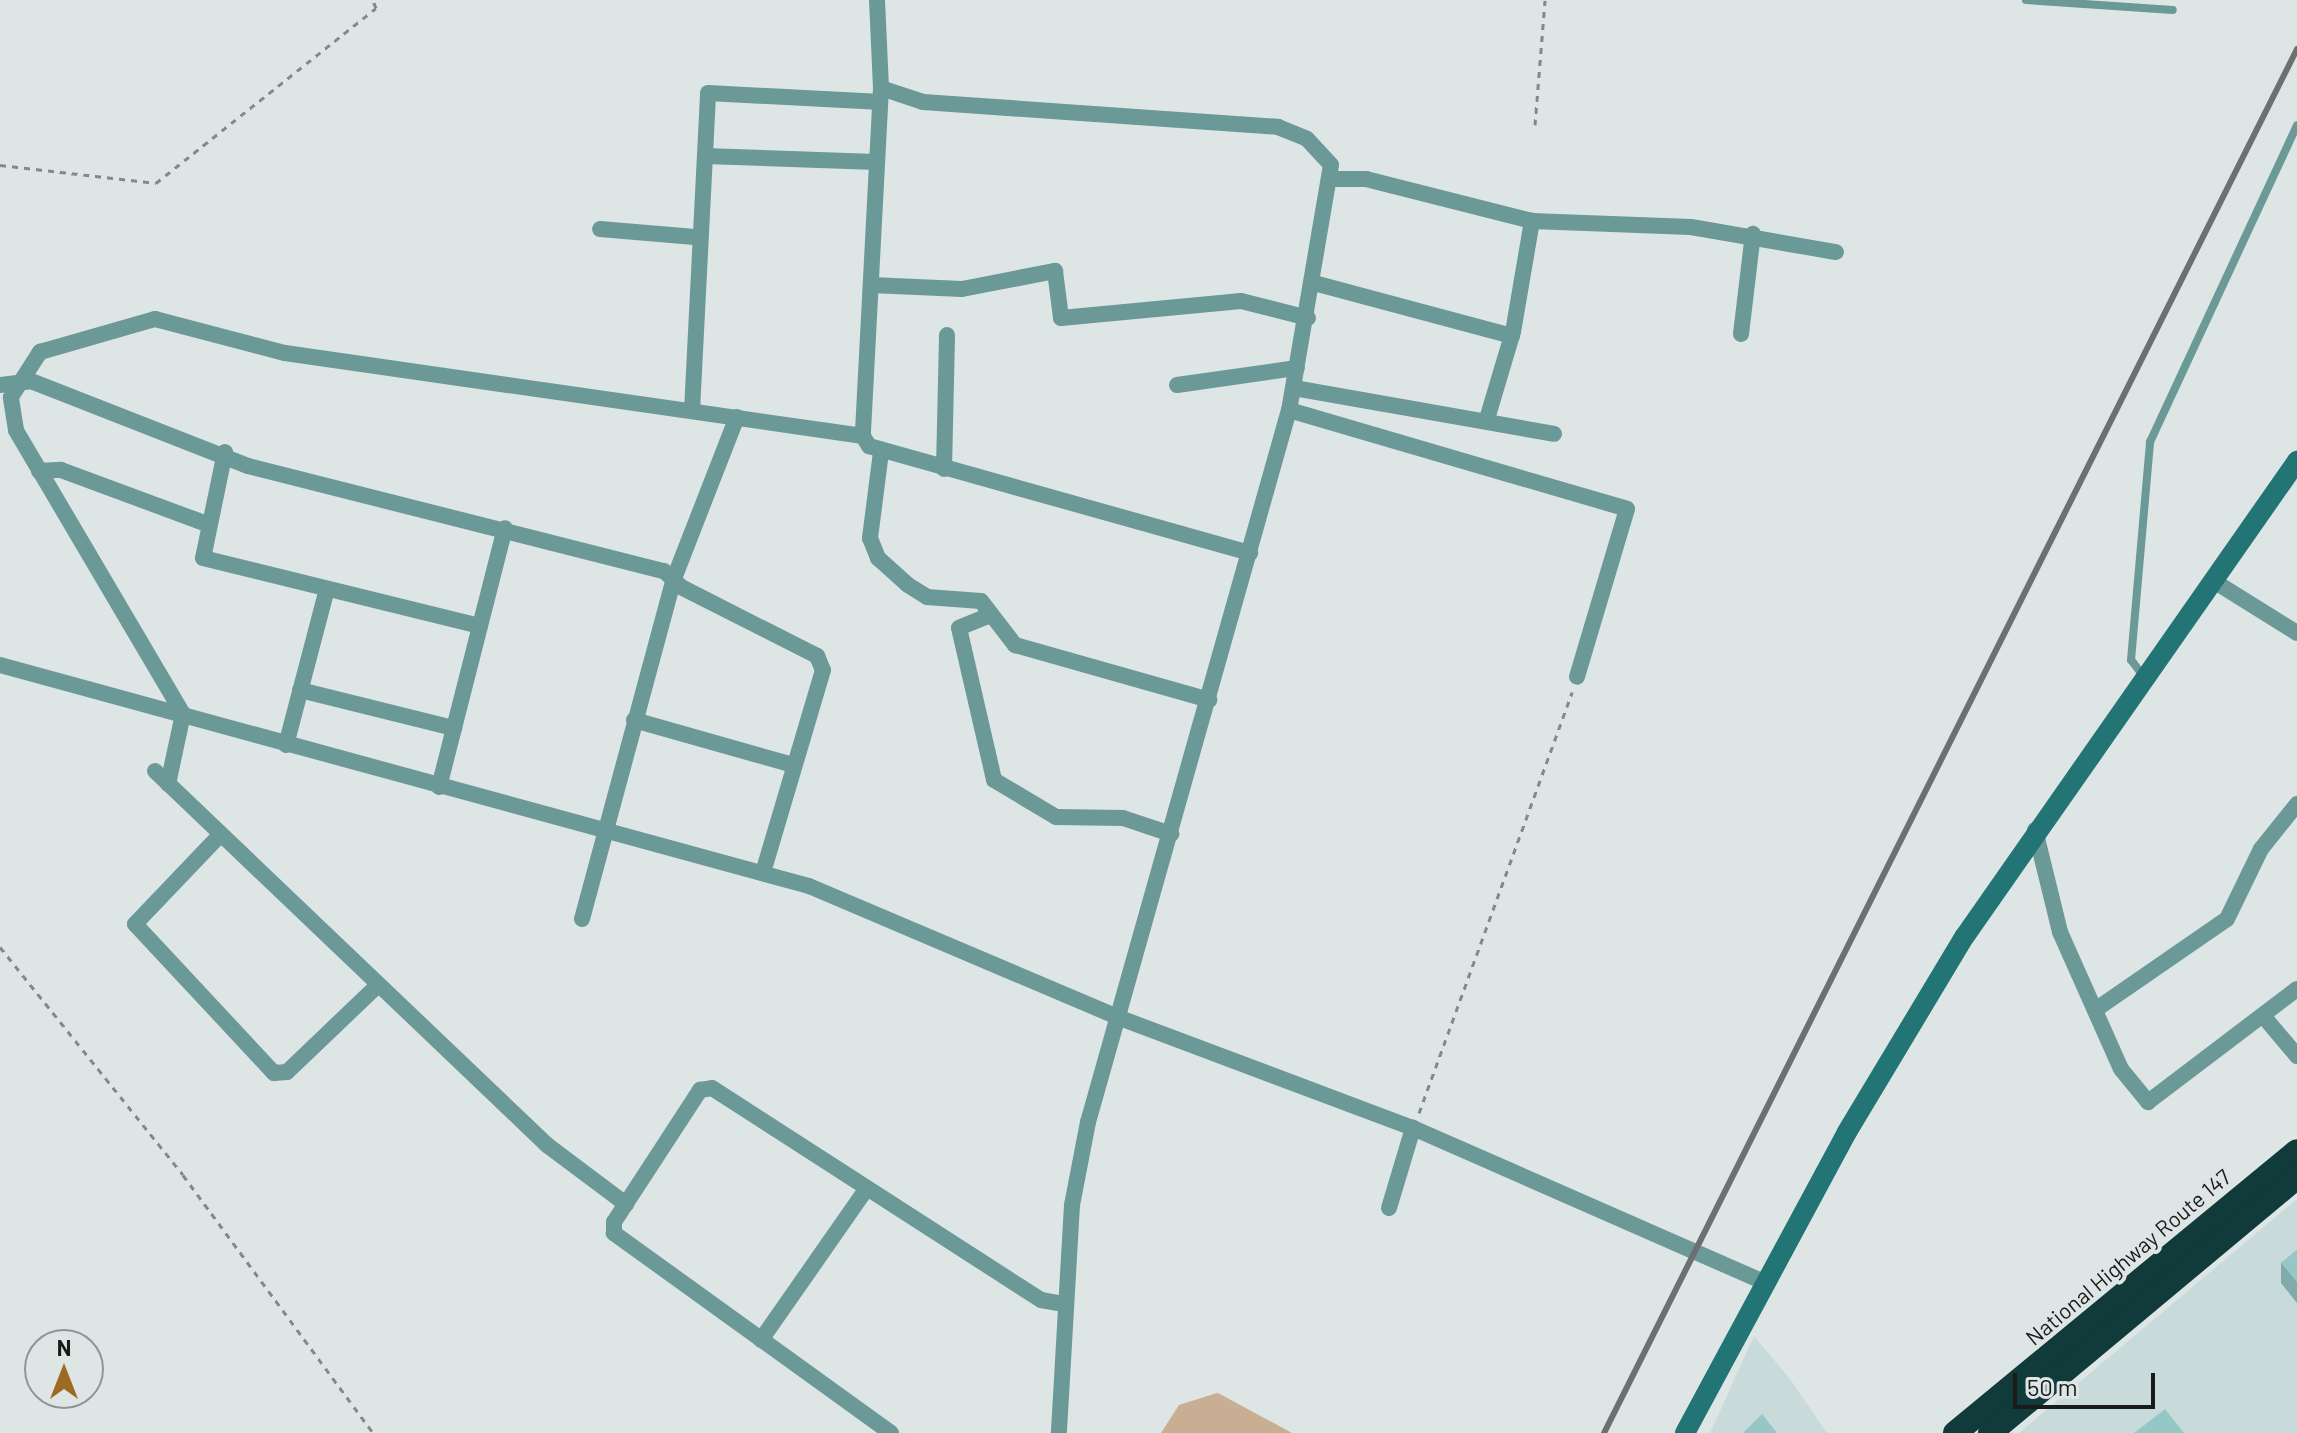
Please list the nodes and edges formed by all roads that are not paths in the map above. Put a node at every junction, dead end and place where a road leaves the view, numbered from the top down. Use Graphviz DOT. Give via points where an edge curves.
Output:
graph roads {
  1 [pos="877,0"];
  2 [pos="2026,0"];
  3 [pos="2173,10"];
  4 [pos="879,95"];
  5 [pos="2297,126"];
  6 [pos="705,156"];
  7 [pos="876,162"];
  8 [pos="1333,179"];
  9 [pos="1532,221"];
  10 [pos="600,229"];
  11 [pos="1753,234"];
  12 [pos="695,237"];
  13 [pos="1836,252"];
  14 [pos="1314,283"];
  15 [pos="871,285"];
  16 [pos="1308,318"];
  17 [pos="1741,334"];
  18 [pos="947,335"];
  19 [pos="1512,336"];
  20 [pos="1297,368"];
  21 [pos="8,383"];
  22 [pos="1177,385"];
  23 [pos="1294,388"];
  24 [pos="1289,410"];
  25 [pos="692,411"];
  26 [pos="737,417"];
  27 [pos="1487,419"];
  28 [pos="1554,434"];
  29 [pos="863,436"];
  30 [pos="225,452"];
  31 [pos="881,452"];
  32 [pos="2297,461"];
  33 [pos="944,469"];
  34 [pos="39,471"];
  35 [pos="207,524"];
  36 [pos="505,528"];
  37 [pos="1250,553"];
  38 [pos="2212,580"];
  39 [pos="673,581"];
  40 [pos="326,592"];
  41 [pos="988,616"];
  42 [pos="480,626"];
  43 [pos="2297,633"];
  44 [pos="0,665"];
  45 [pos="1577,677"];
  46 [pos="2144,677"];
  47 [pos="300,690"];
  48 [pos="1209,700"];
  49 [pos="183,714"];
  50 [pos="634,720"];
  51 [pos="454,728"];
  52 [pos="286,745"];
  53 [pos="793,765"];
  54 [pos="155,771"];
  55 [pos="168,784"];
  56 [pos="439,787"];
  57 [pos="2297,804"];
  58 [pos="601,829"];
  59 [pos="2035,830"];
  60 [pos="1171,834"];
  61 [pos="220,835"];
  62 [pos="763,873"];
  63 [pos="582,919"];
  64 [pos="376,987"];
  65 [pos="2297,989"];
  66 [pos="2095,1010"];
  67 [pos="1120,1018"];
  68 [pos="2265,1018"];
  69 [pos="2297,1056"];
  70 [pos="1413,1128"];
  71 [pos="2297,1151"];
  72 [pos="2297,1177"];
  73 [pos="867,1188"];
  74 [pos="626,1204"];
  75 [pos="1389,1208"];
  76 [pos="1764,1282"];
  77 [pos="1063,1304"];
  78 [pos="761,1340"];
  79 [pos="891,1433"];
  80 [pos="1059,1433"];
  81 [pos="1685,1433"];
  82 [pos="1955,1433"];
  83 [pos="1990,1433"];
  1 -- 4 [label="street"];
  2 -- 3 [label="lane"];
  4 -- 6 [label="street" via="708,93"];
  4 -- 7 [label="street"];
  4 -- 8 [label="street" via="1278,127 1325,152"];
  5 -- 46 [label="lane" via="2150,442 2131,660"];
  6 -- 7 [label="street"];
  6 -- 12 [label="street"];
  7 -- 15 [label="street"];
  8 -- 9 [label="street" via="1366,179"];
  8 -- 14 [label="street"];
  9 -- 11 [label="street"];
  9 -- 19 [label="street"];
  10 -- 12 [label="street"];
  11 -- 13 [label="street"];
  11 -- 17 [label="street"];
  12 -- 25 [label="street"];
  14 -- 16 [label="street"];
  14 -- 19 [label="street"];
  15 -- 16 [label="street" via="962,289 1055,271 1061,318 1241,301"];
  15 -- 29 [label="street"];
  16 -- 20 [label="street"];
  18 -- 33 [label="street"];
  19 -- 27 [label="street"];
  20 -- 22 [label="street"];
  20 -- 23 [label="street"];
  21 -- 25 [label="street" via="40,352 155,319 285,353"];
  21 -- 30 [label="street"];
  21 -- 34 [label="street" via="16,430"];
  23 -- 24 [label="street"];
  23 -- 27 [label="street"];
  24 -- 37 [label="street"];
  24 -- 45 [label="street" via="1627,509"];
  25 -- 26 [label="street"];
  26 -- 29 [label="street"];
  26 -- 39 [label="street"];
  27 -- 28 [label="street"];
  29 -- 31 [label="street"];
  30 -- 35 [label="street"];
  30 -- 36 [label="street" via="248,466"];
  31 -- 33 [label="street"];
  31 -- 41 [label="street" via="870,518 878,558 927,597 981,601"];
  32 -- 38 [label="street"];
  33 -- 37 [label="street"];
  34 -- 35 [label="street" via="61,470"];
  34 -- 49 [label="street"];
  35 -- 40 [label="street" via="203,558"];
  36 -- 39 [label="street" via="664,571"];
  36 -- 42 [label="street"];
  37 -- 48 [label="street"];
  38 -- 43 [label="street"];
  38 -- 46 [label="street"];
  39 -- 50 [label="street"];
  39 -- 53 [label="street" via="823,662"];
  40 -- 42 [label="street"];
  40 -- 47 [label="street"];
  41 -- 48 [label="street" via="1015,645"];
  41 -- 60 [label="street" via="959,628 994,780 1056,817 1123,818"];
  42 -- 51 [label="street"];
  44 -- 49 [label="street"];
  46 -- 59 [label="street"];
  47 -- 51 [label="street"];
  47 -- 52 [label="street"];
  48 -- 60 [label="street"];
  49 -- 52 [label="street"];
  49 -- 55 [label="street"];
  50 -- 53 [label="street"];
  50 -- 58 [label="street"];
  51 -- 56 [label="street"];
  52 -- 56 [label="street"];
  53 -- 62 [label="street"];
  54 -- 55 [label="street"];
  55 -- 61 [label="street"];
  56 -- 58 [label="street"];
  57 -- 66 [label="street" via="2261,849 2227,919"];
  58 -- 62 [label="street"];
  58 -- 63 [label="street"];
  59 -- 66 [label="street" via="2060,932"];
  59 -- 76 [label="street" via="1904,1037"];
  60 -- 67 [label="street"];
  61 -- 64 [label="street"];
  61 -- 64 [label="street" via="135,924 274,1073 287,1072"];
  62 -- 67 [label="street"];
  64 -- 74 [label="street" via="547,1145"];
  65 -- 68 [label="street"];
  66 -- 68 [label="street" via="2121,1069 2148,1102"];
  67 -- 70 [label="street"];
  67 -- 77 [label="street" via="1088,1122"];
  68 -- 69 [label="street"];
  70 -- 75 [label="street"];
  70 -- 76 [label="street"];
  71 -- 82 [label="highway, National Highway Route 147"];
  72 -- 83 [label="highway"];
  73 -- 74 [label="street" via="704,1087"];
  73 -- 77 [label="street" via="1041,1300"];
  73 -- 78 [label="street"];
  74 -- 78 [label="street" via="614,1222 618,1238"];
  76 -- 81 [label="street"];
  77 -- 80 [label="street"];
  78 -- 79 [label="street"];
}
